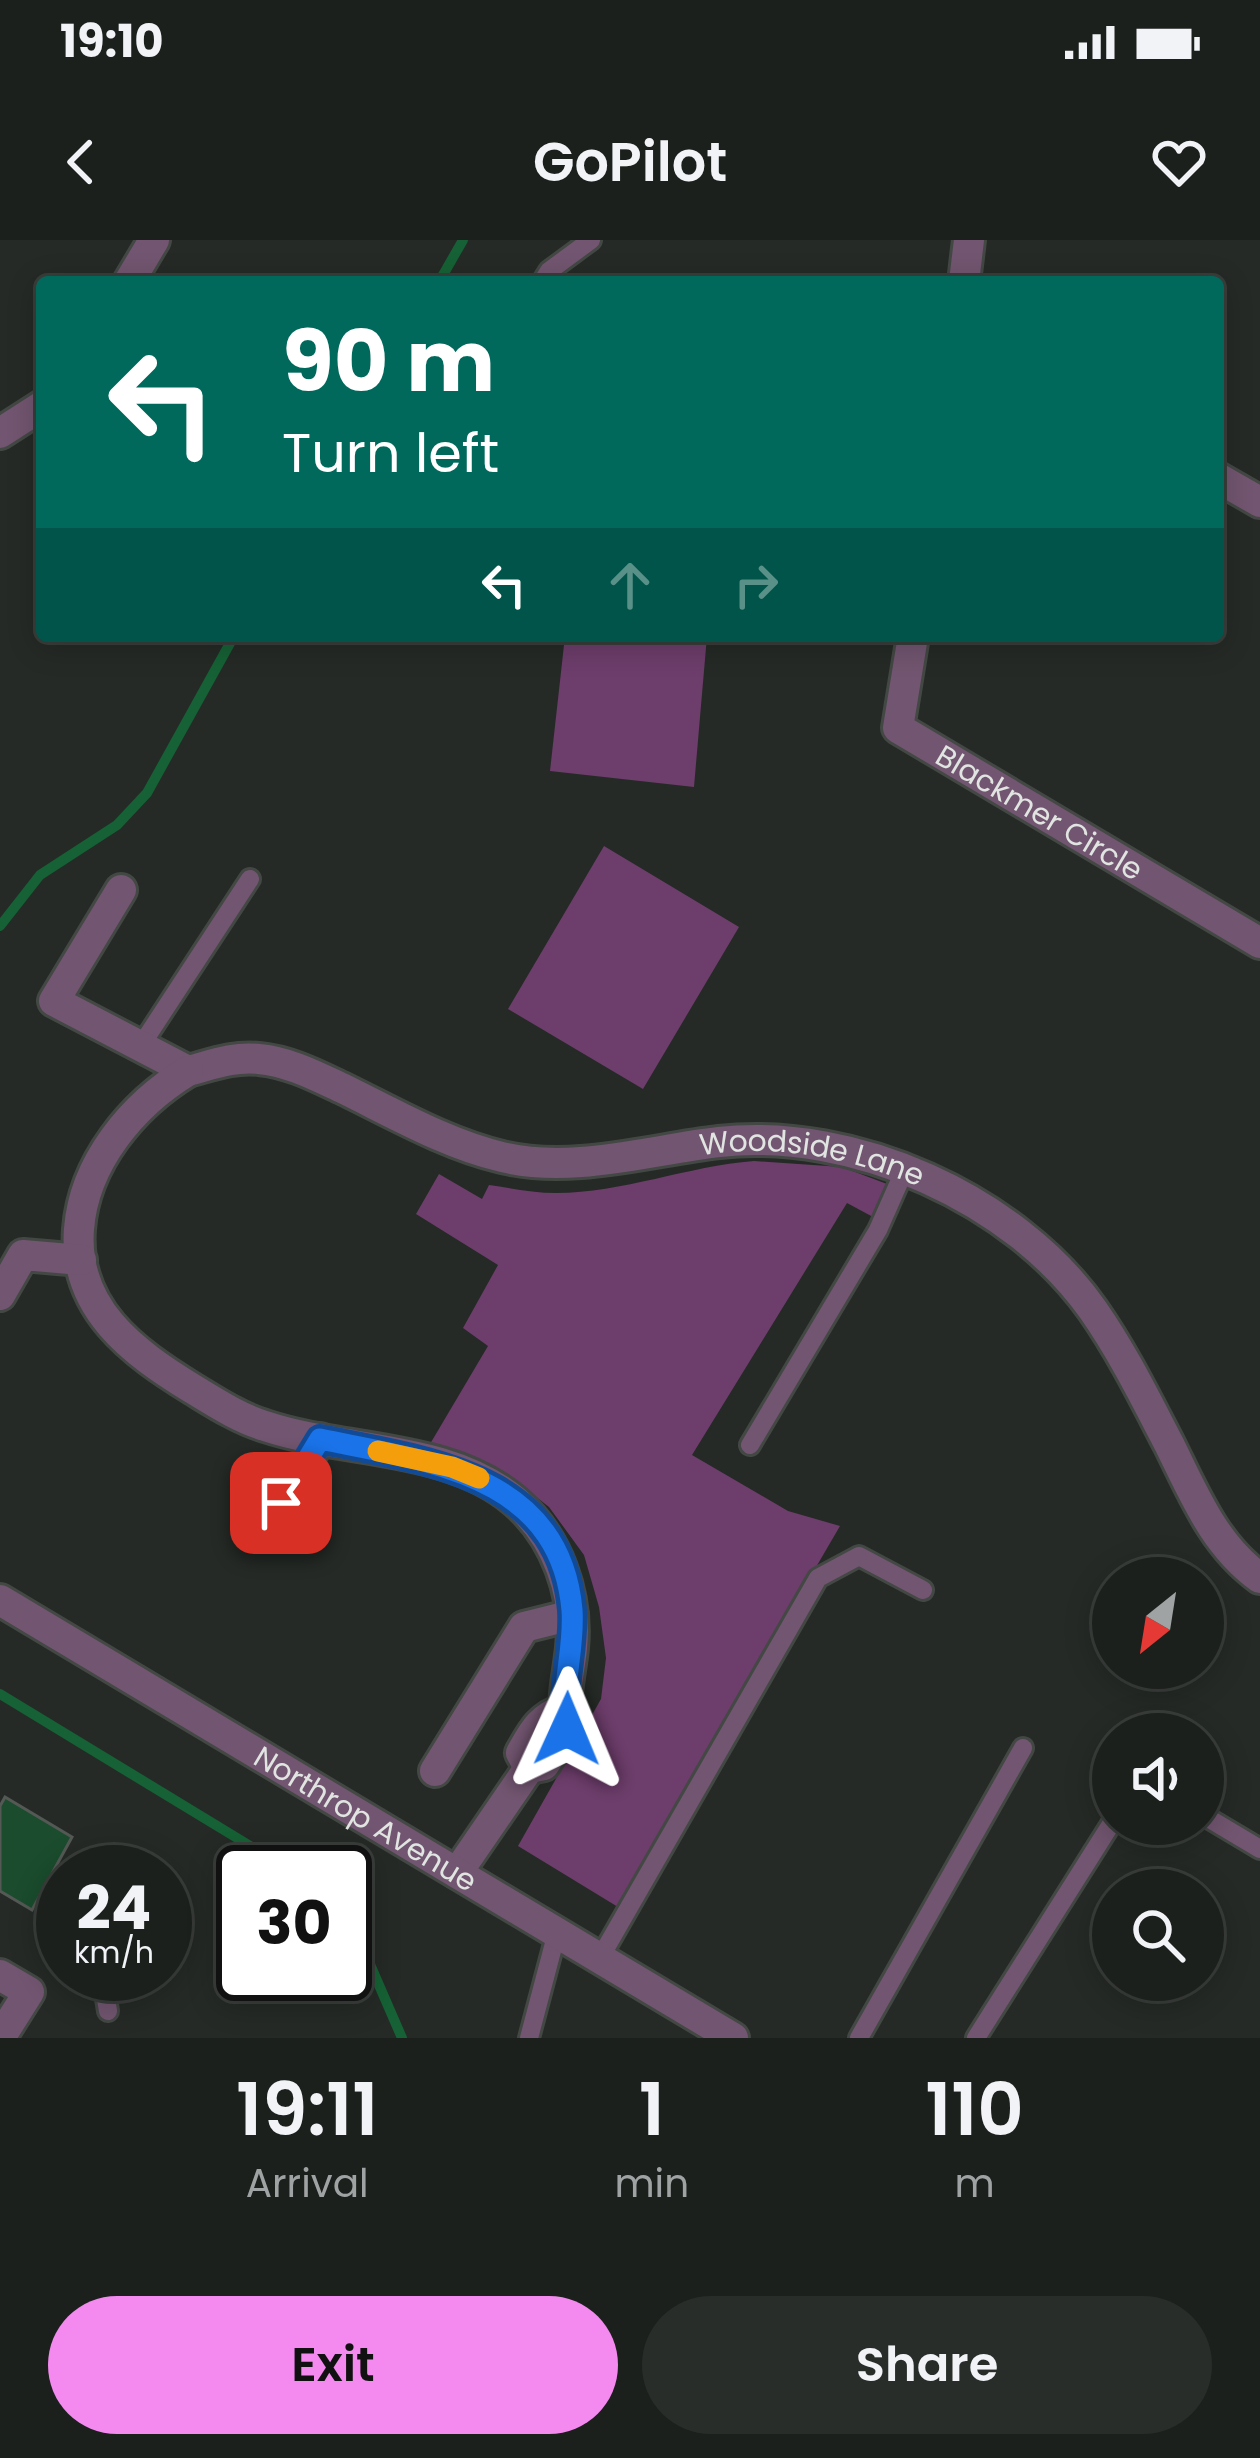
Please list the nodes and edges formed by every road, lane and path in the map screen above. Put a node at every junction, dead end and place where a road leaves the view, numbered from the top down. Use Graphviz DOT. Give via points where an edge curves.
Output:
graph roads {
  1 [pos="154,240"];
  2 [pos="591,240"];
  3 [pos="969,240"];
  4 [pos="133,276"];
  5 [pos="546,276"];
  6 [pos="965,276"];
  7 [pos="36,410"];
  8 [pos="0,433"];
  9 [pos="1224,481"];
  10 [pos="1260,502"];
  11 [pos="912,642"];
  12 [pos="250,879"];
  13 [pos="121,890"];
  14 [pos="1260,943"];
  15 [pos="140,1047"];
  16 [pos="188,1072"];
  17 [pos="905,1169"];
  18 [pos="81,1260"];
  19 [pos="0,1295"];
  20 [pos="320,1439"];
  21 [pos="751,1445"];
  22 [pos="262,1534"];
  23 [pos="1260,1578"];
  24 [pos="923,1590"];
  25 [pos="0,1600"];
  26 [pos="572,1615"];
  27 [pos="1022,1748"];
  28 [pos="434,1772"];
  29 [pos="1224,1828"];
  30 [pos="1097,1845"];
  31 [pos="1260,1849"];
  32 [pos="457,1873"];
  33 [pos="556,1932"];
  34 [pos="600,1958"];
  35 [pos="0,1975"];
  36 [pos="106,2001"];
  37 [pos="108,2011"];
  38 [pos="0,2038"];
  39 [pos="529,2038"];
  40 [pos="734,2038"];
  41 [pos="859,2038"];
  42 [pos="976,2038"];
  1 -- 4 [label="street"];
  2 -- 5 [label="lane"];
  3 -- 6 [label="street"];
  7 -- 8 [label="street"];
  9 -- 10 [label="street"];
  11 -- 14 [label="street, Blackmer Circle" via="898,728"];
  12 -- 15 [label="lane"];
  13 -- 15 [label="street" via="54,1001"];
  15 -- 16 [label="street"];
  16 -- 17 [label="street, Woodside Lane" via="235,1058 296,1066 453,1142 517,1160 578,1162 778,1142"];
  16 -- 18 [label="street, Woodside Lane" via="146,1102 103,1154 80,1208"];
  17 -- 21 [label="lane" via="878,1230"];
  17 -- 23 [label="street, Woodside Lane" via="1006,1224 1083,1296 1122,1352 1214,1530"];
  18 -- 19 [label="street" via="23,1255"];
  18 -- 20 [label="street, Woodside Lane" via="98,1310 143,1359 236,1414"];
  20 -- 22 [label="street"];
  20 -- 26 [label="street, Woodside Lane" via="452,1467 500,1490 551,1547"];
  24 -- 34 [label="lane" via="859,1556 818,1578"];
  25 -- 32 [label="street, Northrop Avenue"];
  26 -- 28 [label="street" via="524,1627"];
  26 -- 32 [label="street, Woodside Lane" via="567,1729 544,1765 529,1768"];
  27 -- 41 [label="lane"];
  29 -- 31 [label="lane"];
  30 -- 42 [label="lane"];
  32 -- 33 [label="street, Northrop Avenue"];
  33 -- 34 [label="street, Northrop Avenue"];
  33 -- 39 [label="lane"];
  34 -- 40 [label="street, Northrop Avenue"];
  35 -- 38 [label="street" via="29,1992"];
  36 -- 37 [label="lane"];
}
